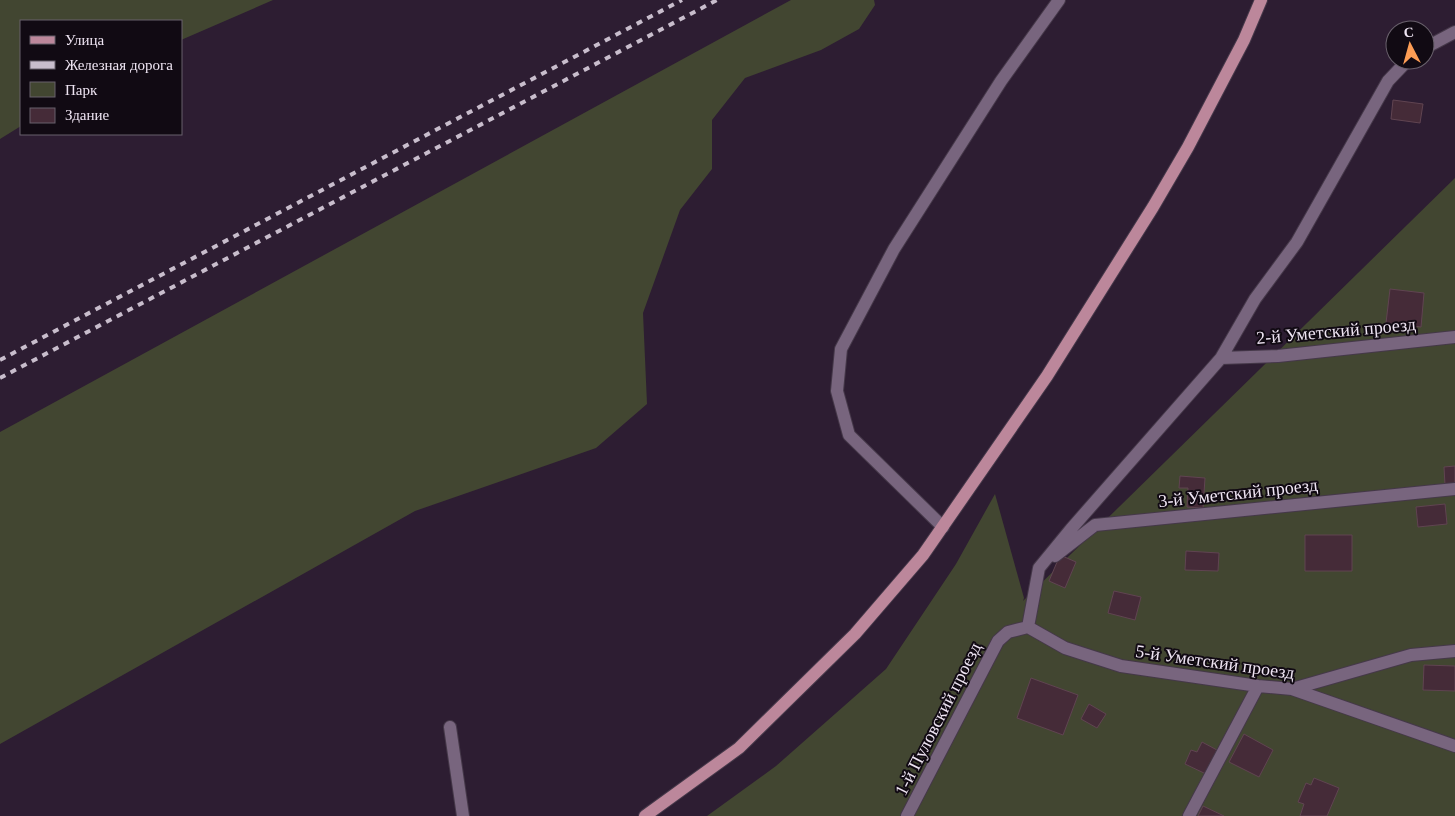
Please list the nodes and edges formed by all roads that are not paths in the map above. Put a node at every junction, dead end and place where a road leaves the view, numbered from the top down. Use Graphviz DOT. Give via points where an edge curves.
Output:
graph roads {
  1 [pos="1059,0"];
  2 [pos="1261,0"];
  3 [pos="1455,32"];
  4 [pos="1435,43"];
  5 [pos="1398,70"];
  6 [pos="1455,337"];
  7 [pos="1221,358"];
  8 [pos="1455,489"];
  9 [pos="943,527"];
  10 [pos="1039,568"];
  11 [pos="1028,627"];
  12 [pos="1455,651"];
  13 [pos="1258,686"];
  14 [pos="1292,690"];
  15 [pos="450,727"];
  16 [pos="1455,746"];
  17 [pos="463,816"];
  18 [pos="645,816"];
  19 [pos="907,816"];
  20 [pos="1189,816"];
  1 -- 9 [label="lane" via="1002,81 894,249 841,348 837,391 849,435"];
  2 -- 9 [label="main road" via="1244,40 1154,207 1048,376"];
  3 -- 4 [label="lane"];
  5 -- 7 [label="lane" via="1388,81 1297,242 1256,299"];
  6 -- 7 [label="lane, 2-й Уметский проезд" via="1278,356"];
  7 -- 10 [label="lane"];
  8 -- 10 [label="lane, 3-й Уметский проезд" via="1095,525"];
  9 -- 18 [label="main road" via="855,634 746,741"];
  10 -- 11 [label="lane"];
  11 -- 13 [label="lane, 5-й Уметский проезд" via="1065,648 1121,666"];
  11 -- 19 [label="lane, 1-й Пуловский проезд" via="1008,632 998,641"];
  12 -- 14 [label="lane" via="1411,656"];
  13 -- 14 [label="lane, 5-й Уметский проезд"];
  13 -- 20 [label="lane"];
  14 -- 16 [label="lane, 5-й Уметский проезд"];
  15 -- 17 [label="lane"];
}
